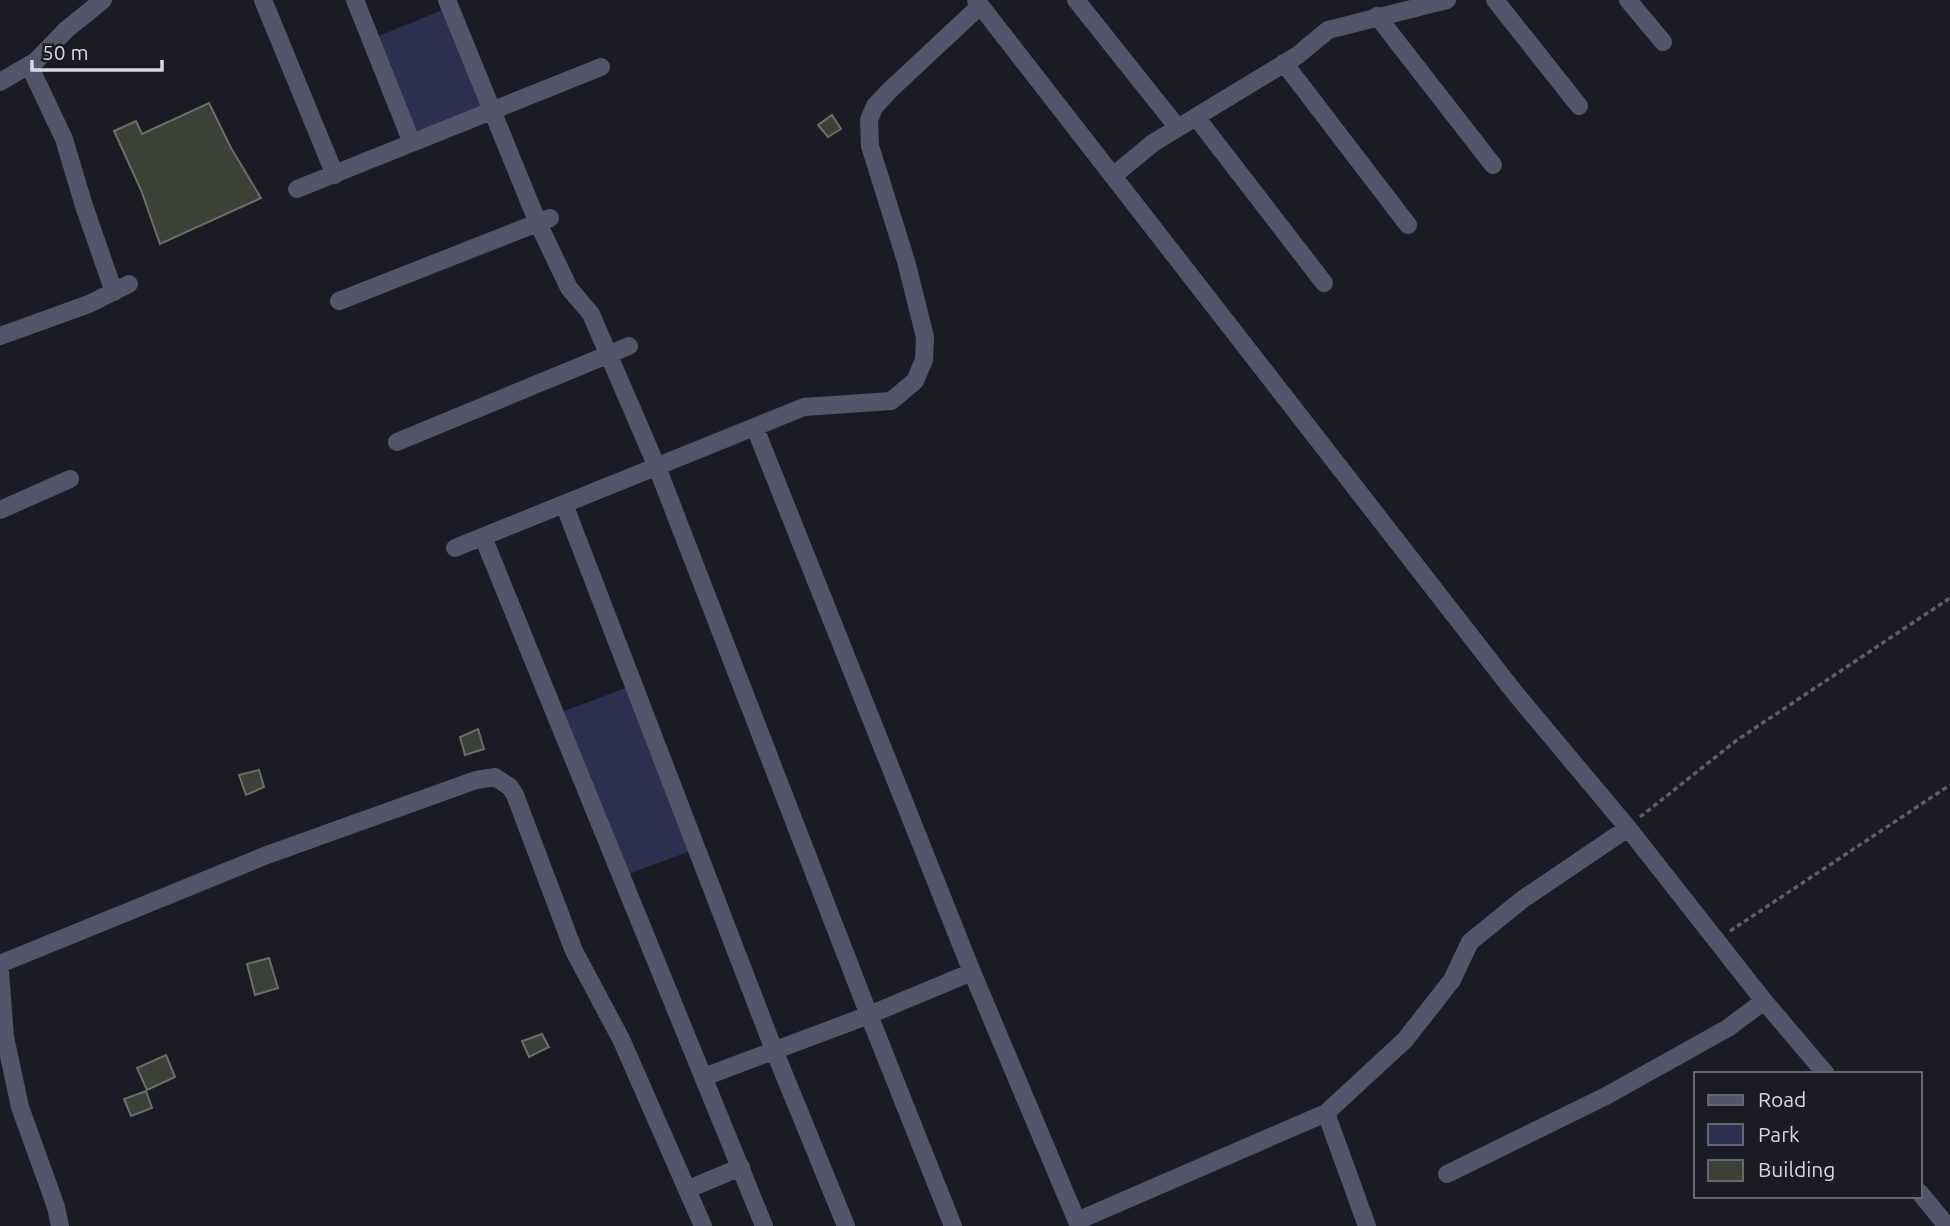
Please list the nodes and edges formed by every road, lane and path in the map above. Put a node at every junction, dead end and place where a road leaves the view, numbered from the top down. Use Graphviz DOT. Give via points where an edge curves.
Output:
graph roads {
  1 [pos="103,0"];
  2 [pos="264,0"];
  3 [pos="355,0"];
  4 [pos="447,0"];
  5 [pos="1076,0"];
  6 [pos="1447,0"];
  7 [pos="1495,0"];
  8 [pos="1628,0"];
  9 [pos="978,3"];
  10 [pos="1377,16"];
  11 [pos="1663,42"];
  12 [pos="1284,63"];
  13 [pos="29,65"];
  14 [pos="601,67"];
  15 [pos="0,82"];
  16 [pos="1579,106"];
  17 [pos="492,109"];
  18 [pos="1196,117"];
  19 [pos="1178,128"];
  20 [pos="412,143"];
  21 [pos="1493,165"];
  22 [pos="335,175"];
  23 [pos="1113,176"];
  24 [pos="297,189"];
  25 [pos="544,220"];
  26 [pos="1408,225"];
  27 [pos="1324,283"];
  28 [pos="340,301"];
  29 [pos="0,336"];
  30 [pos="629,346"];
  31 [pos="608,355"];
  32 [pos="755,428"];
  33 [pos="397,442"];
  34 [pos="657,467"];
  35 [pos="70,479"];
  36 [pos="565,504"];
  37 [pos="0,510"];
  38 [pos="483,537"];
  39 [pos="455,548"];
  40 [pos="1950,598"];
  41 [pos="1950,785"];
  42 [pos="1628,828"];
  43 [pos="1717,939"];
  44 [pos="0,964"];
  45 [pos="0,972"];
  46 [pos="972,972"];
  47 [pos="1765,1001"];
  48 [pos="869,1015"];
  49 [pos="774,1050"];
  50 [pos="1824,1072"];
  51 [pos="704,1077"];
  52 [pos="1326,1113"];
  53 [pos="741,1167"];
  54 [pos="1447,1174"];
  55 [pos="698,1185"];
  56 [pos="1922,1195"];
  57 [pos="1078,1223"];
  58 [pos="60,1226"];
  59 [pos="703,1226"];
  60 [pos="764,1226"];
  61 [pos="846,1226"];
  62 [pos="953,1226"];
  63 [pos="1367,1226"];
  64 [pos="1947,1226"];
  1 -- 13 [label="street"];
  2 -- 22 [label="street"];
  3 -- 20 [label="street"];
  4 -- 17 [label="street"];
  5 -- 19 [label="street"];
  6 -- 10 [label="street"];
  7 -- 16 [label="street"];
  8 -- 11 [label="street"];
  9 -- 23 [label="street"];
  9 -- 32 [label="street" via="874,106 869,120 870,146 925,337 925,360 915,381 891,401 804,407"];
  10 -- 12 [label="street" via="1328,30"];
  10 -- 21 [label="street"];
  12 -- 18 [label="street"];
  12 -- 26 [label="street"];
  13 -- 15 [label="street"];
  13 -- 29 [label="street" via="64,139 84,206 122,288"];
  14 -- 17 [label="street"];
  17 -- 20 [label="street"];
  17 -- 25 [label="street"];
  18 -- 19 [label="street"];
  18 -- 27 [label="street"];
  19 -- 23 [label="street"];
  20 -- 22 [label="street"];
  22 -- 24 [label="street"];
  23 -- 42 [label="street" via="1515,693"];
  25 -- 28 [label="street"];
  25 -- 31 [label="street" via="569,288 591,314"];
  30 -- 31 [label="street"];
  31 -- 33 [label="street"];
  31 -- 34 [label="street"];
  32 -- 34 [label="street"];
  32 -- 46 [label="street"];
  34 -- 36 [label="street"];
  34 -- 48 [label="street"];
  35 -- 37 [label="street"];
  36 -- 38 [label="street"];
  36 -- 49 [label="street"];
  38 -- 39 [label="street"];
  38 -- 51 [label="street"];
  40 -- 42 [label="path" via="1737,740"];
  41 -- 43 [label="path"];
  42 -- 43 [label="street"];
  42 -- 52 [label="street" via="1523,899 1470,942 1452,980 1405,1040"];
  43 -- 47 [label="street"];
  44 -- 59 [label="street" via="267,855 495,777 514,795 574,951 621,1039"];
  45 -- 58 [label="street" via="5,1037 20,1107"];
  46 -- 48 [label="street"];
  46 -- 57 [label="street"];
  47 -- 50 [label="street"];
  47 -- 54 [label="street" via="1728,1028 1630,1082"];
  48 -- 49 [label="street"];
  48 -- 62 [label="street"];
  49 -- 51 [label="street"];
  49 -- 61 [label="street"];
  51 -- 53 [label="street"];
  52 -- 57 [label="street"];
  52 -- 63 [label="street"];
  53 -- 55 [label="street"];
  53 -- 60 [label="street"];
  56 -- 64 [label="street"];
}
